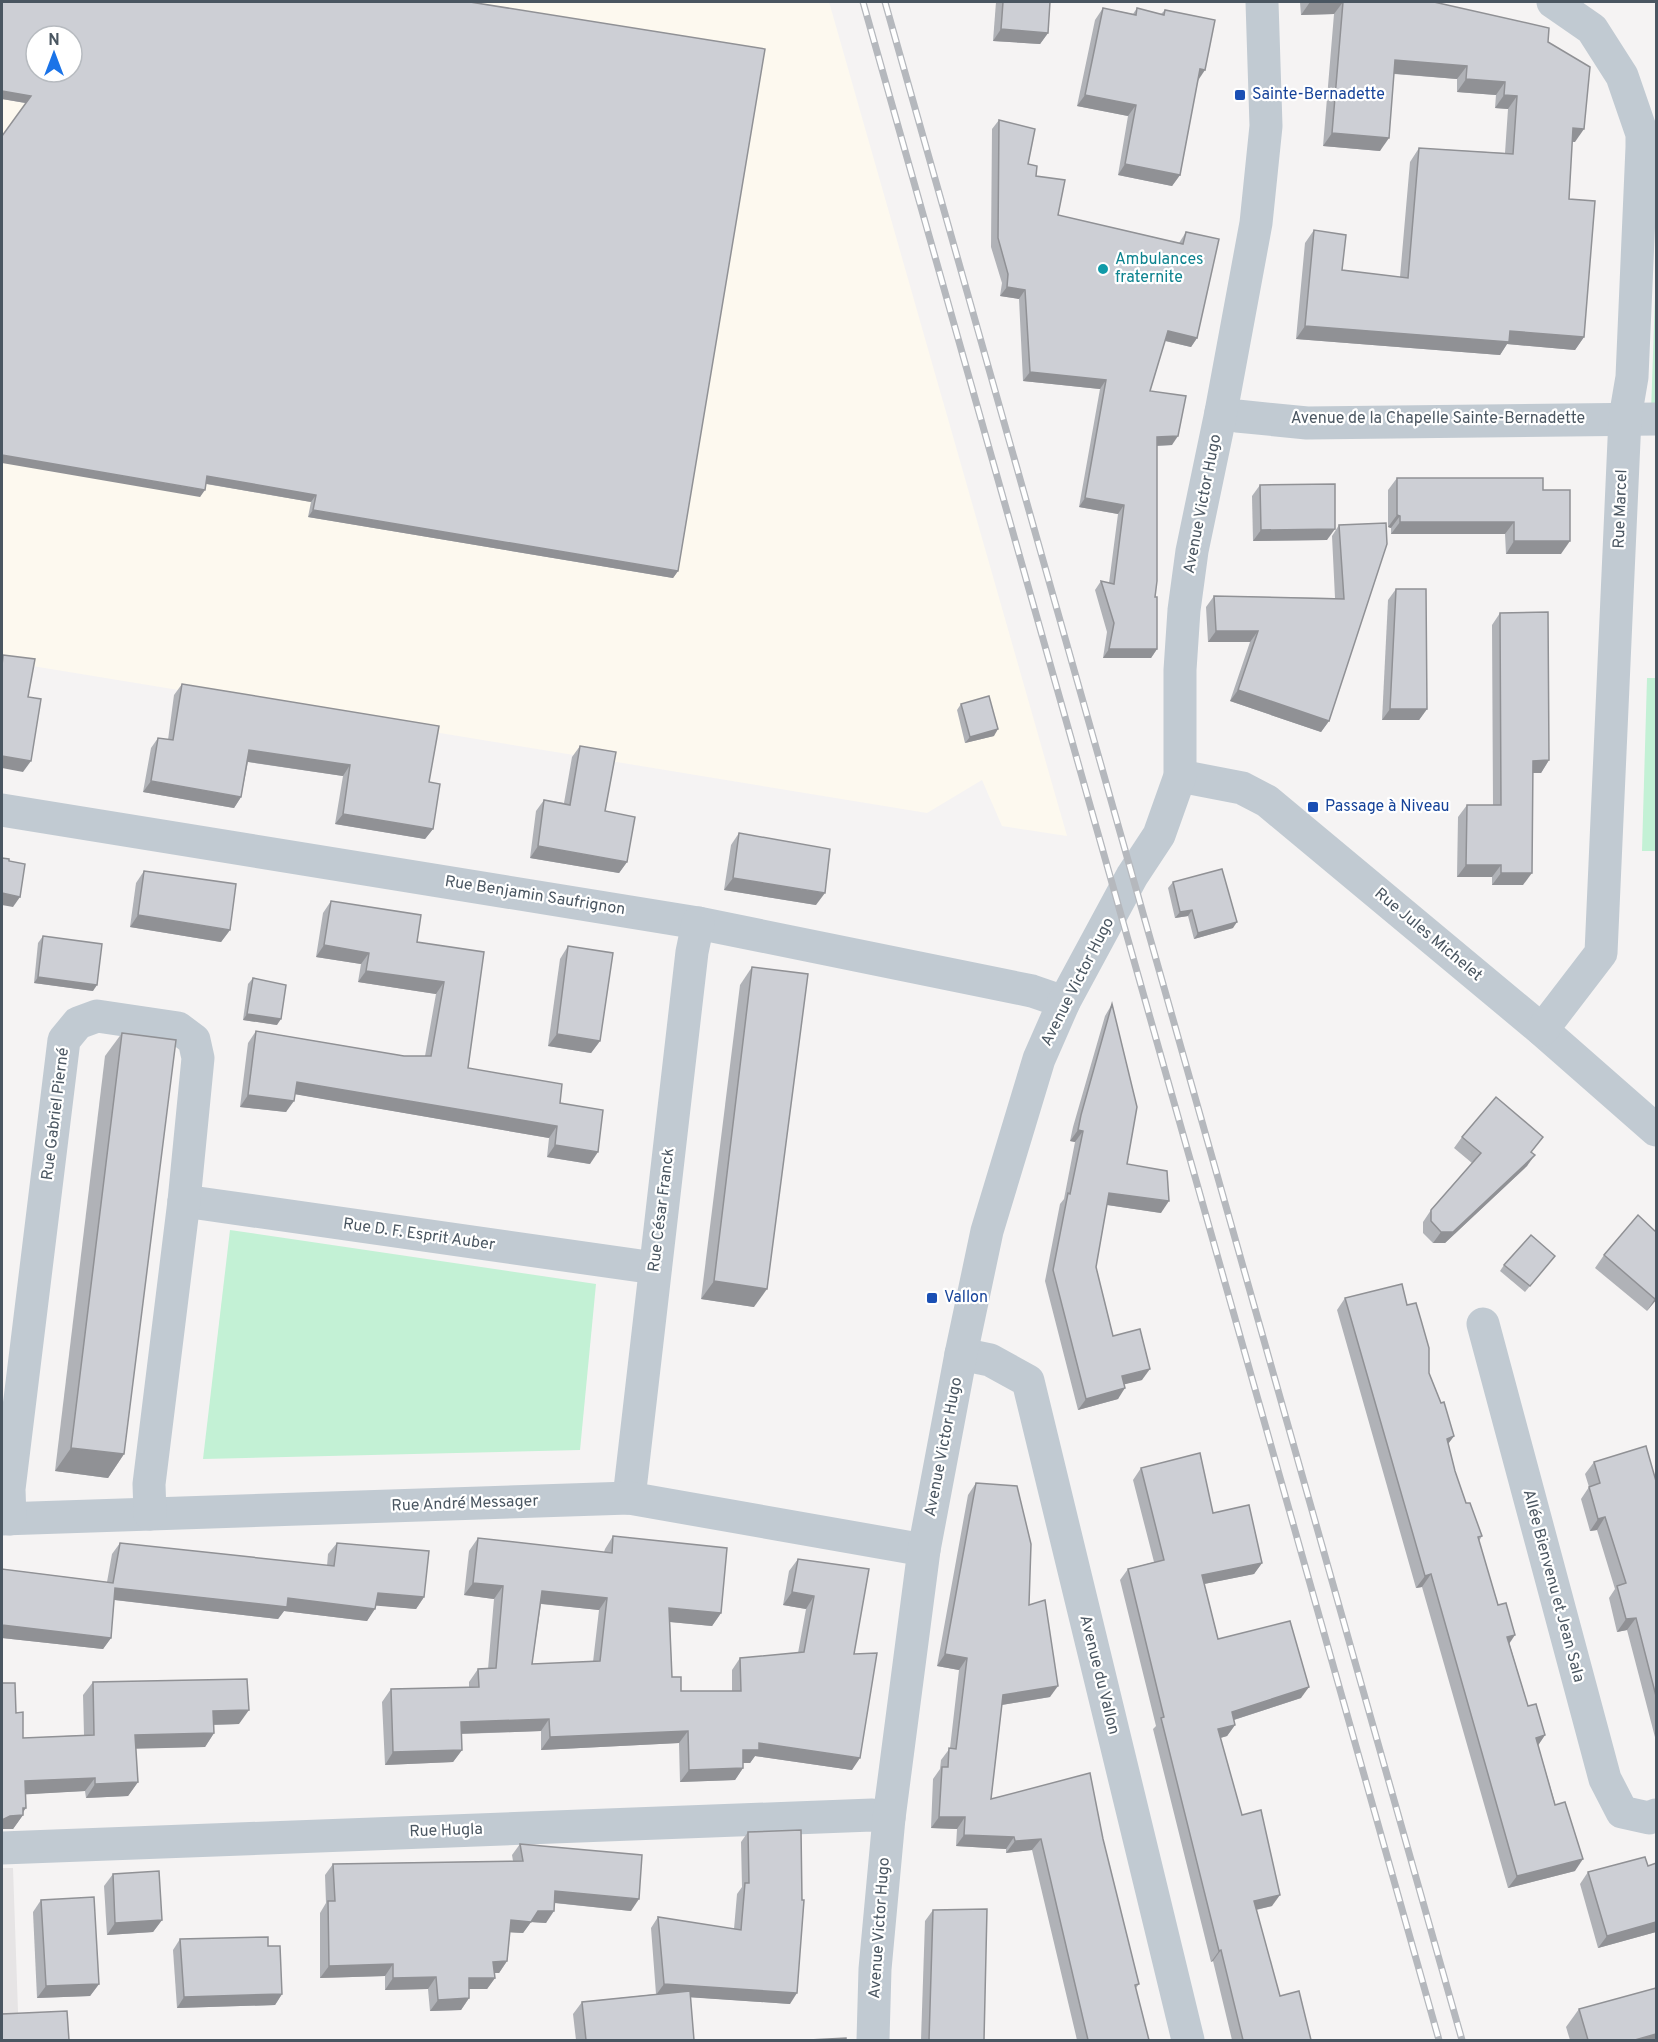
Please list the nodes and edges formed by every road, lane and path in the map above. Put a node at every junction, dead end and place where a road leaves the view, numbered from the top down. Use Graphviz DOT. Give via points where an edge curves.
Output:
graph roads {
  1 [pos="1262,2"];
  2 [pos="1553,2"];
  3 [pos="1649,133"];
  4 [pos="1647,281"];
  5 [pos="1221,412"];
  6 [pos="1641,418"];
  7 [pos="1180,776"];
  8 [pos="2,810"];
  9 [pos="698,923"];
  10 [pos="1064,1002"];
  11 [pos="1542,1030"];
  12 [pos="1656,1130"];
  13 [pos="184,1201"];
  14 [pos="655,1268"];
  15 [pos="1483,1324"];
  16 [pos="961,1354"];
  17 [pos="629,1498"];
  18 [pos="150,1514"];
  19 [pos="6,1519"];
  20 [pos="924,1550"];
  21 [pos="1656,1815"];
  22 [pos="889,1818"];
  23 [pos="2,1848"];
  24 [pos="873,2040"];
  25 [pos="1188,2040"];
  1 -- 5 [label="street, Avenue Victor Hugo" via="1266,126 1256,223"];
  2 -- 3 [label="street, Rue Marcel" via="1593,29 1623,76"];
  3 -- 4 [label="street, Rue Marcel"];
  4 -- 6 [label="street, Rue Marcel" via="1632,377"];
  5 -- 6 [label="street, Avenue de la Chapelle Sainte-Bernadette" via="1307,423"];
  5 -- 7 [label="street, Avenue Victor Hugo" via="1184,610"];
  6 -- 11 [label="street, Rue Marcel" via="1601,953"];
  7 -- 10 [label="street, Avenue Victor Hugo" via="1159,835 1132,876"];
  7 -- 11 [label="street, Rue Jules Michelet" via="1242,788 1268,801"];
  8 -- 9 [label="street, Rue Benjamin Saufrignon"];
  9 -- 10 [label="street, Rue Benjamin Saufrignon" via="1032,991"];
  9 -- 14 [label="street, Rue César Franck"];
  10 -- 16 [label="street, Avenue Victor Hugo" via="1039,1059 987,1231"];
  11 -- 12 [label="street, Rue Jules Michelet"];
  13 -- 14 [label="street, Rue D. F. Esprit Auber"];
  13 -- 18 [label="street, Rue Gabriel Pierné" via="149,1484"];
  13 -- 19 [label="street, Rue Gabriel Pierné" via="198,1058 194,1040 178,1028 97,1016 78,1023 64,1040"];
  14 -- 17 [label="street, Rue César Franck"];
  15 -- 21 [label="street, Allée Bienvenu et Jean Sala" via="1605,1779 1622,1812 1649,1818"];
  16 -- 20 [label="street, Avenue Victor Hugo"];
  16 -- 25 [label="street, Avenue du Vallon" via="990,1360 1028,1381"];
  17 -- 18 [label="street, Rue André Messager"];
  17 -- 20 [label="street, Rue André Messager"];
  18 -- 19 [label="street, Rue André Messager"];
  20 -- 22 [label="street, Avenue Victor Hugo"];
  22 -- 23 [label="street, Rue Hugla" via="872,1815"];
  22 -- 24 [label="street, Avenue Victor Hugo" via="875,1969"];
}
